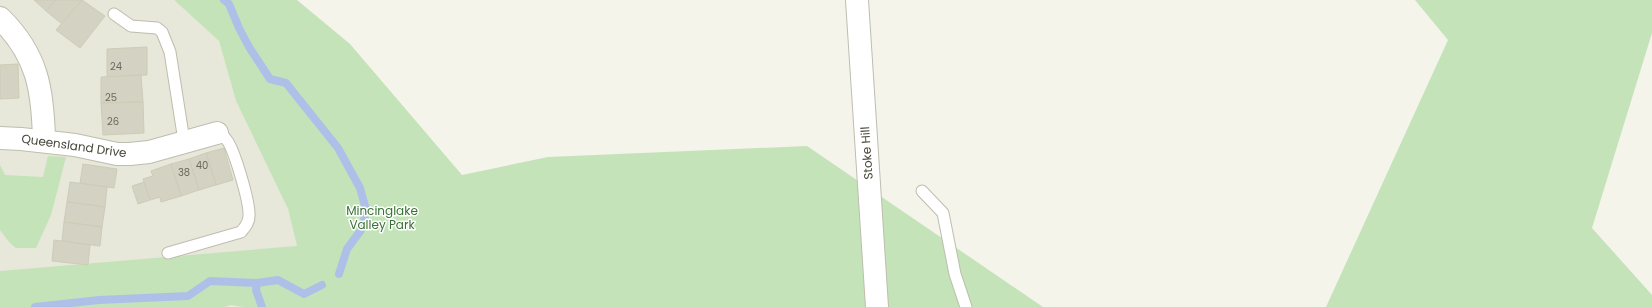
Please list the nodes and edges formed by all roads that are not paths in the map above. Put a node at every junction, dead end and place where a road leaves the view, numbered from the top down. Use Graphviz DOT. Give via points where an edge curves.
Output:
graph roads {
  1 [pos="857,0"];
  2 [pos="114,14"];
  3 [pos="0,18"];
  4 [pos="217,133"];
  5 [pos="0,138"];
  6 [pos="44,141"];
  7 [pos="184,141"];
  8 [pos="922,192"];
  9 [pos="168,253"];
  10 [pos="877,307"];
  11 [pos="966,307"];
  1 -- 10 [label="street, Stoke Hill"];
  2 -- 7 [label="lane" via="131,26 157,28 162,32 170,52"];
  3 -- 6 [label="street" via="11,29 36,72 44,115"];
  4 -- 7 [label="street, Queensland Drive"];
  4 -- 9 [label="lane" via="226,138 233,151 247,198 247,226 241,232"];
  5 -- 6 [label="street, Queensland Drive"];
  6 -- 7 [label="street, Queensland Drive" via="130,154 149,152"];
  8 -- 11 [label="lane" via="943,213 955,274"];
}
